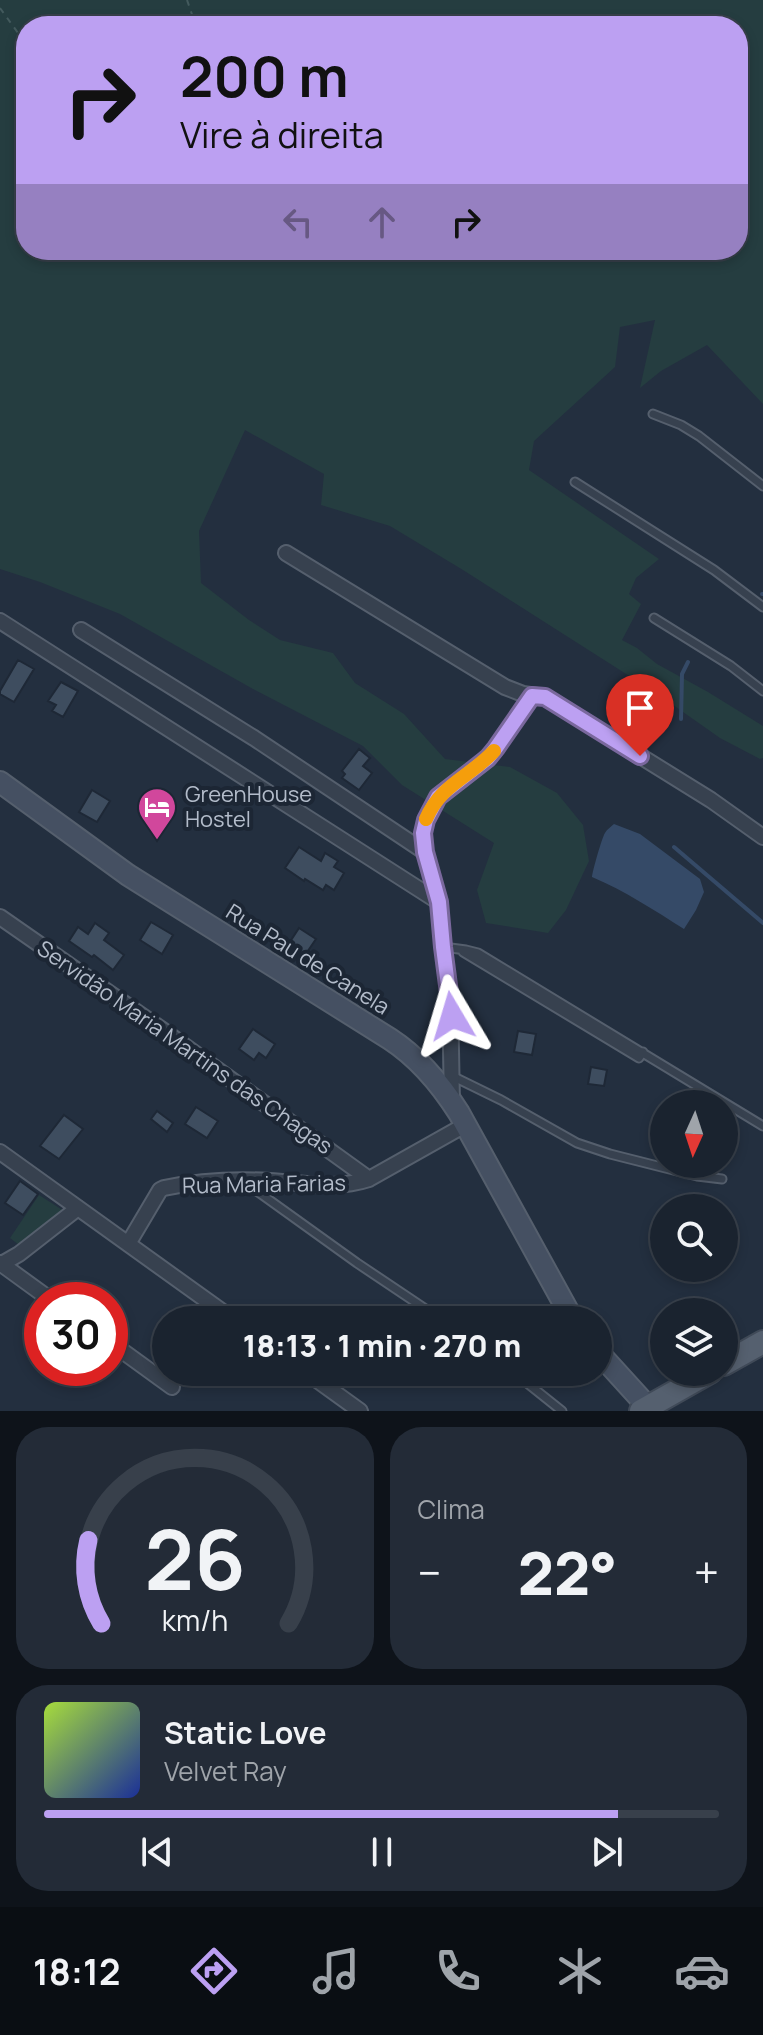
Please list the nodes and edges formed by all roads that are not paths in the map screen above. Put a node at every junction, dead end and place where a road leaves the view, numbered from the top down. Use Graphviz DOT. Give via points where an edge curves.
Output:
graph roads {
  1 [pos="653,414"];
  2 [pos="575,482"];
  3 [pos="763,486"];
  4 [pos="286,553"];
  5 [pos="763,607"];
  6 [pos="654,618"];
  7 [pos="0,621"];
  8 [pos="81,630"];
  9 [pos="763,691"];
  10 [pos="532,696"];
  11 [pos="0,782"];
  12 [pos="763,837"];
  13 [pos="425,852"];
  14 [pos="439,902"];
  15 [pos="0,917"];
  16 [pos="450,948"];
  17 [pos="450,1075"];
  18 [pos="452,1102"];
  19 [pos="465,1125"];
  20 [pos="763,1126"];
  21 [pos="0,1152"];
  22 [pos="369,1179"];
  23 [pos="722,1179"];
  24 [pos="243,1181"];
  25 [pos="78,1208"];
  26 [pos="128,1244"];
  27 [pos="1,1264"];
  28 [pos="26,1282"];
  29 [pos="214,1306"];
  30 [pos="421,1306"];
  31 [pos="565,1306"];
  32 [pos="763,1342"];
  33 [pos="128,1355"];
  34 [pos="738,1356"];
  35 [pos="612,1369"];
  36 [pos="325,1386"];
  37 [pos="531,1386"];
  38 [pos="685,1386"];
  39 [pos="172,1387"];
  40 [pos="645,1409"];
  41 [pos="360,1411"];
  42 [pos="562,1411"];
  1 -- 3 [label="lane" via="699,436"];
  2 -- 5 [label="lane"];
  4 -- 10 [label="street" via="505,687"];
  6 -- 9 [label="lane"];
  7 -- 14 [label="street"];
  8 -- 13 [label="street"];
  10 -- 12 [label="street" via="545,697"];
  10 -- 13 [label="street" via="488,758 438,797 426,820"];
  11 -- 18 [label="street, Rua Pau de Canela" via="128,875 404,1048"];
  13 -- 14 [label="street"];
  14 -- 16 [label="street"];
  15 -- 22 [label="street, Servidão Maria Martins das Chagas"];
  16 -- 17 [label="street"];
  16 -- 20 [label="lane" via="478,953"];
  17 -- 18 [label="street"];
  17 -- 23 [label="lane" via="577,1143"];
  18 -- 19 [label="street, Rua Pau de Canela"];
  19 -- 22 [label="street, Rua Maria Farias"];
  19 -- 31 [label="street, Rua Pau de Canela"];
  21 -- 25 [label="street"];
  22 -- 24 [label="street, Rua Maria Farias" via="346,1185"];
  24 -- 26 [label="street, Rua Maria Farias" via="160,1190"];
  24 -- 30 [label="lane"];
  25 -- 26 [label="street"];
  25 -- 27 [label="street"];
  26 -- 29 [label="street"];
  27 -- 28 [label="street"];
  32 -- 34 [label="main road"];
  33 -- 39 [label="street"];
  35 -- 40 [label="street"];
  36 -- 41 [label="street"];
  37 -- 42 [label="lane"];
  38 -- 40 [label="main road"];
}
